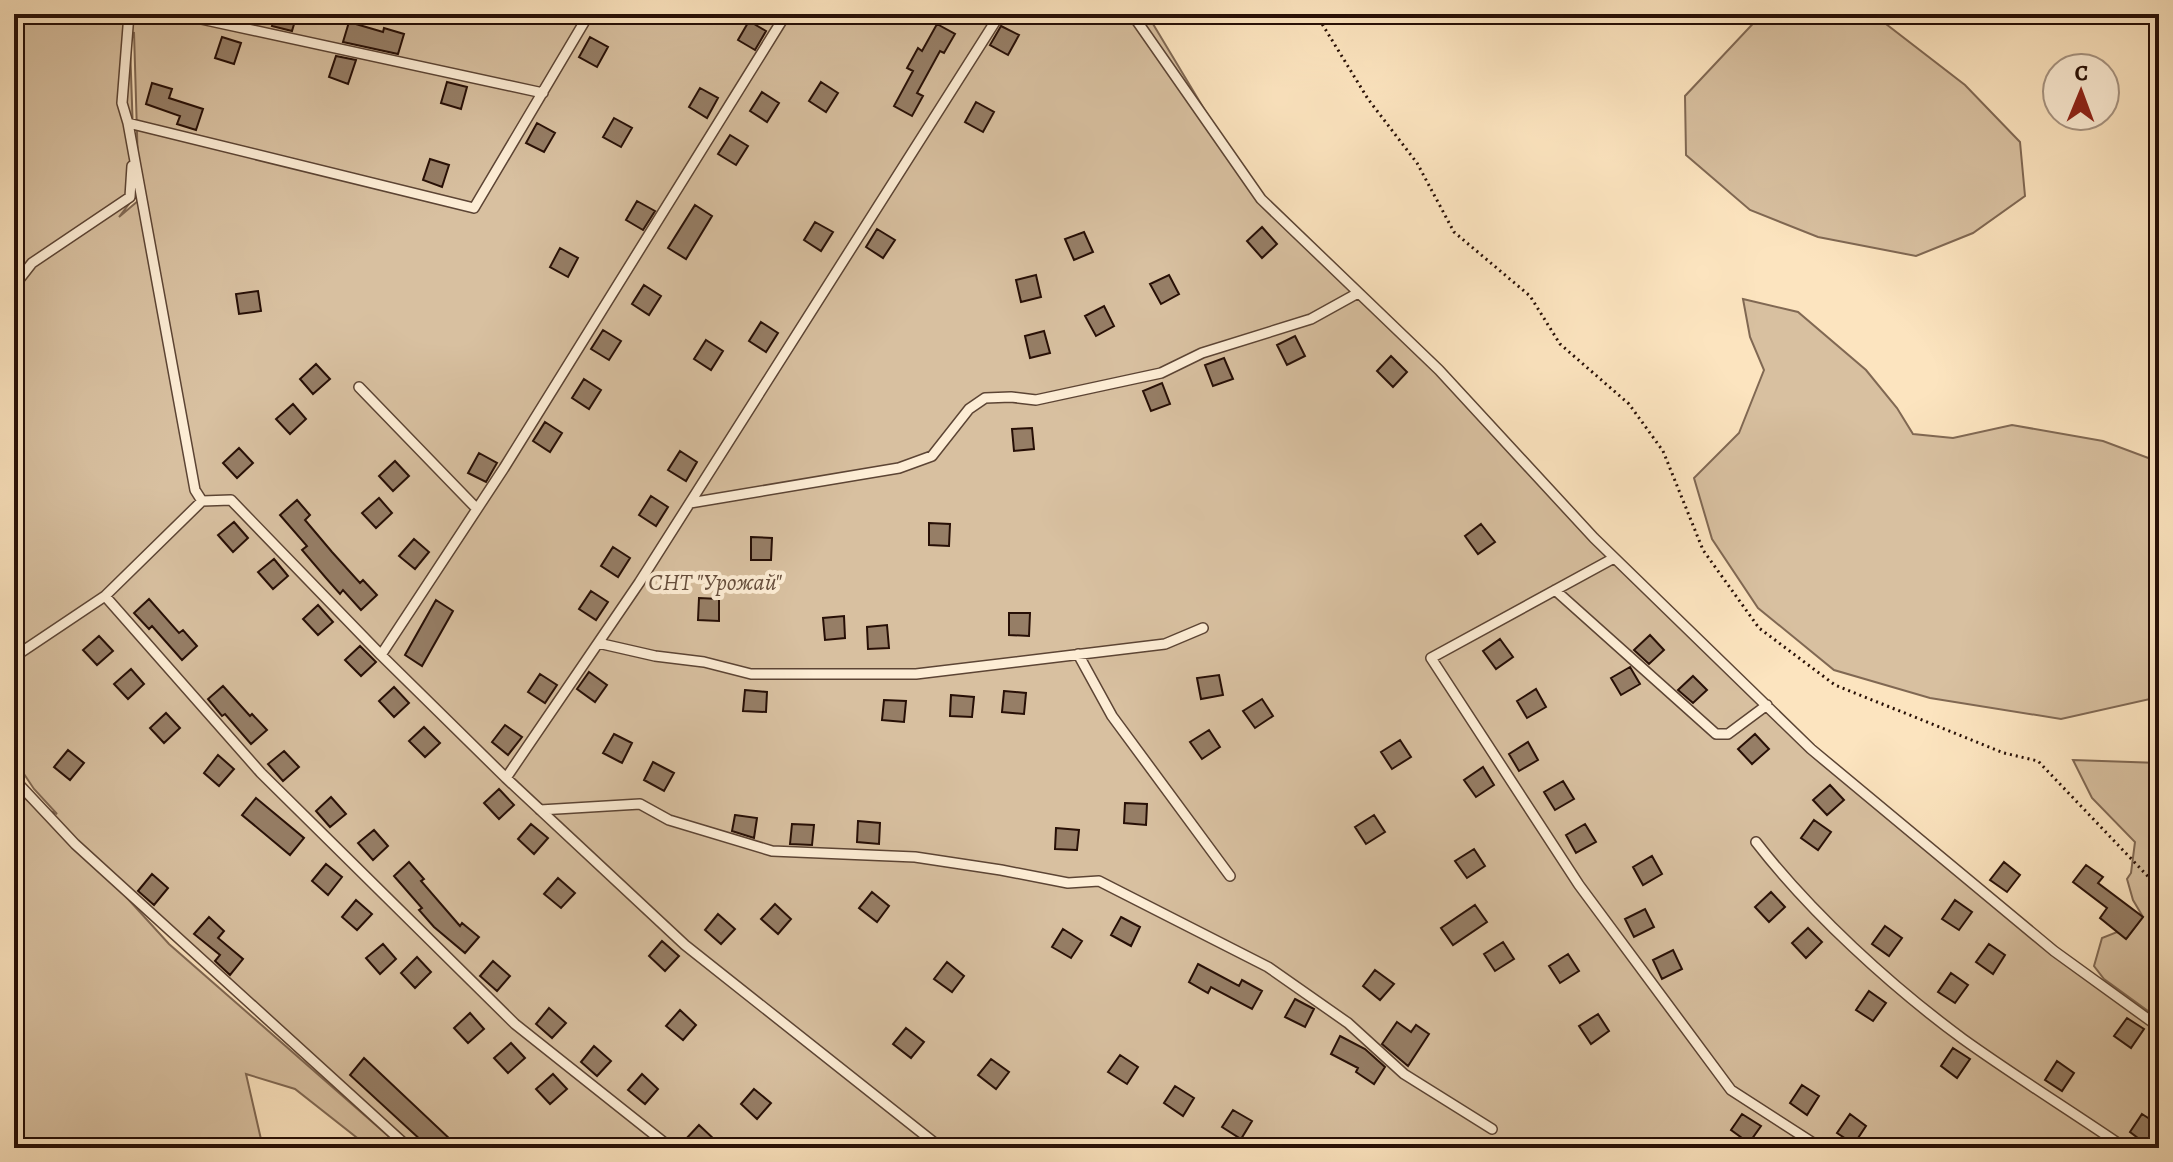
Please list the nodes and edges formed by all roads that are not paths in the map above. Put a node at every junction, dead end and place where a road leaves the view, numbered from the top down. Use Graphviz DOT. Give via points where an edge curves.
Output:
graph roads {
  1 [pos="129,14"];
  2 [pos="178,14"];
  3 [pos="589,14"];
  4 [pos="786,14"];
  5 [pos="1000,14"];
  6 [pos="1132,14"];
  7 [pos="543,93"];
  8 [pos="128,123"];
  9 [pos="14,286"];
  10 [pos="1358,293"];
  11 [pos="359,387"];
  12 [pos="202,501"];
  13 [pos="690,503"];
  14 [pos="477,509"];
  15 [pos="1614,558"];
  16 [pos="1555,590"];
  17 [pos="105,596"];
  18 [pos="1203,628"];
  19 [pos="598,643"];
  20 [pos="1078,654"];
  21 [pos="381,655"];
  22 [pos="14,657"];
  23 [pos="1767,705"];
  24 [pos="506,778"];
  25 [pos="14,779"];
  26 [pos="540,810"];
  27 [pos="1756,842"];
  28 [pos="1230,876"];
  29 [pos="2159,1027"];
  30 [pos="1492,1129"];
  31 [pos="409,1148"];
  32 [pos="671,1148"];
  33 [pos="941,1148"];
  34 [pos="1821,1148"];
  35 [pos="2125,1148"];
  1 -- 8 [label="lane" via="122,103"];
  2 -- 7 [label="lane"];
  3 -- 7 [label="lane"];
  4 -- 14 [label="lane"];
  5 -- 13 [label="lane"];
  6 -- 10 [label="lane" via="1261,199"];
  7 -- 8 [label="lane" via="474,208"];
  8 -- 9 [label="lane" via="130,197 32,263"];
  8 -- 12 [label="lane" via="195,490"];
  10 -- 13 [label="lane" via="1311,319 1202,353 1161,373 1036,400 985,398 969,409 932,456 899,468"];
  10 -- 15 [label="lane" via="1439,370"];
  11 -- 14 [label="lane"];
  12 -- 17 [label="lane"];
  12 -- 21 [label="lane" via="231,500"];
  13 -- 19 [label="lane"];
  14 -- 21 [label="lane"];
  15 -- 16 [label="lane"];
  15 -- 23 [label="lane"];
  16 -- 23 [label="lane" via="1716,734 1728,734"];
  16 -- 34 [label="lane" via="1431,658 1579,885 1731,1090"];
  17 -- 22 [label="lane"];
  17 -- 32 [label="lane" via="261,773 515,1024"];
  18 -- 20 [label="lane" via="1165,644"];
  19 -- 20 [label="lane" via="751,674 916,674"];
  19 -- 24 [label="lane"];
  20 -- 28 [label="lane" via="1112,716"];
  21 -- 24 [label="lane"];
  23 -- 29 [label="lane" via="1811,749 2054,951"];
  24 -- 26 [label="lane"];
  25 -- 31 [label="lane" via="75,844"];
  26 -- 30 [label="lane" via="640,804 669,820 772,851 915,857 1068,883 1099,881 1268,967 1348,1023 1404,1074"];
  26 -- 33 [label="lane" via="685,945"];
  27 -- 35 [label="lane" via="1872,964 1962,1038"];
}
